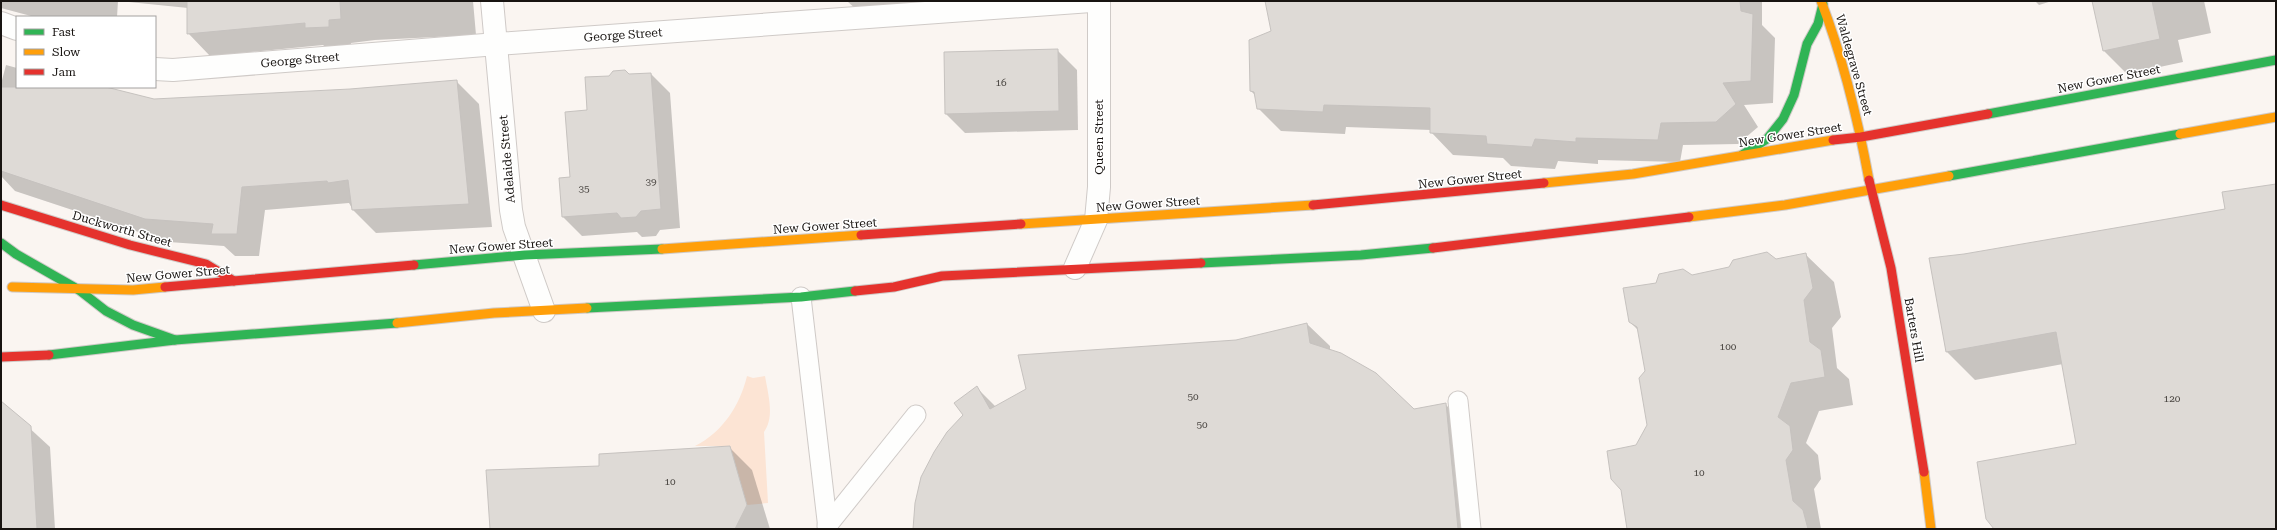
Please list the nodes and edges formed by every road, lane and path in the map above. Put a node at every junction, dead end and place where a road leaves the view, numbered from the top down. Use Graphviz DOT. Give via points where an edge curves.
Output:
graph roads {
  1 [pos="492,1"];
  2 [pos="1090,1"];
  3 [pos="1099,1"];
  4 [pos="1822,2"];
  5 [pos="1,24"];
  6 [pos="16,29"];
  7 [pos="498,44"];
  8 [pos="2276,60"];
  9 [pos="156,69"];
  10 [pos="2276,117"];
  11 [pos="1861,136"];
  12 [pos="1742,156"];
  13 [pos="1870,189"];
  14 [pos="1,205"];
  15 [pos="1096,220"];
  16 [pos="1,243"];
  17 [pos="524,255"];
  18 [pos="1075,268"];
  19 [pos="234,281"];
  20 [pos="1,288"];
  21 [pos="79,290"];
  22 [pos="801,297"];
  23 [pos="544,311"];
  24 [pos="175,340"];
  25 [pos="1,357"];
  26 [pos="1458,401"];
  27 [pos="916,415"];
  28 [pos="827,527"];
  29 [pos="1471,529"];
  30 [pos="1930,529"];
  1 -- 7 [label="street, Adelaide Street"];
  2 -- 7 [label="street, George Street"];
  3 -- 15 [label="street, Queen Street" via="1099,188"];
  4 -- 11 [label="main road, Waldegrave Street" via="1832,29"];
  4 -- 12 [label="main road" via="1818,24 1806,44 1794,95 1784,119 1767,139"];
  5 -- 6 [label="street"];
  7 -- 9 [label="street, George Street" via="172,70"];
  7 -- 17 [label="street, Adelaide Street" via="511,210"];
  8 -- 11 [label="main road, New Gower Street"];
  10 -- 13 [label="main road"];
  11 -- 12 [label="main road, New Gower Street" via="1812,142"];
  11 -- 13 [label="main road, Barters Hill"];
  12 -- 15 [label="main road, New Gower Street" via="1633,174 1354,202"];
  13 -- 18 [label="main road" via="1785,205 1460,246 1361,255"];
  13 -- 30 [label="main road, Barters Hill" via="1891,268 1919,432"];
  14 -- 19 [label="main road, Duckworth Street" via="130,245 206,264"];
  15 -- 17 [label="main road, New Gower Street" via="673,248"];
  15 -- 18 [label="street, Queen Street"];
  16 -- 21 [label="main road"];
  17 -- 19 [label="main road, New Gower Street"];
  17 -- 23 [label="street, Adelaide Street"];
  18 -- 22 [label="main road" via="942,276 894,287"];
  19 -- 21 [label="main road, New Gower Street" via="133,290"];
  20 -- 21 [label="main road, New Gower Street"];
  21 -- 24 [label="main road" via="106,311 133,325"];
  22 -- 23 [label="main road"];
  22 -- 28 [label="lane"];
  23 -- 24 [label="main road"];
  24 -- 25 [label="main road" via="49,355"];
  26 -- 29 [label="lane"];
  27 -- 28 [label="lane"];
}
